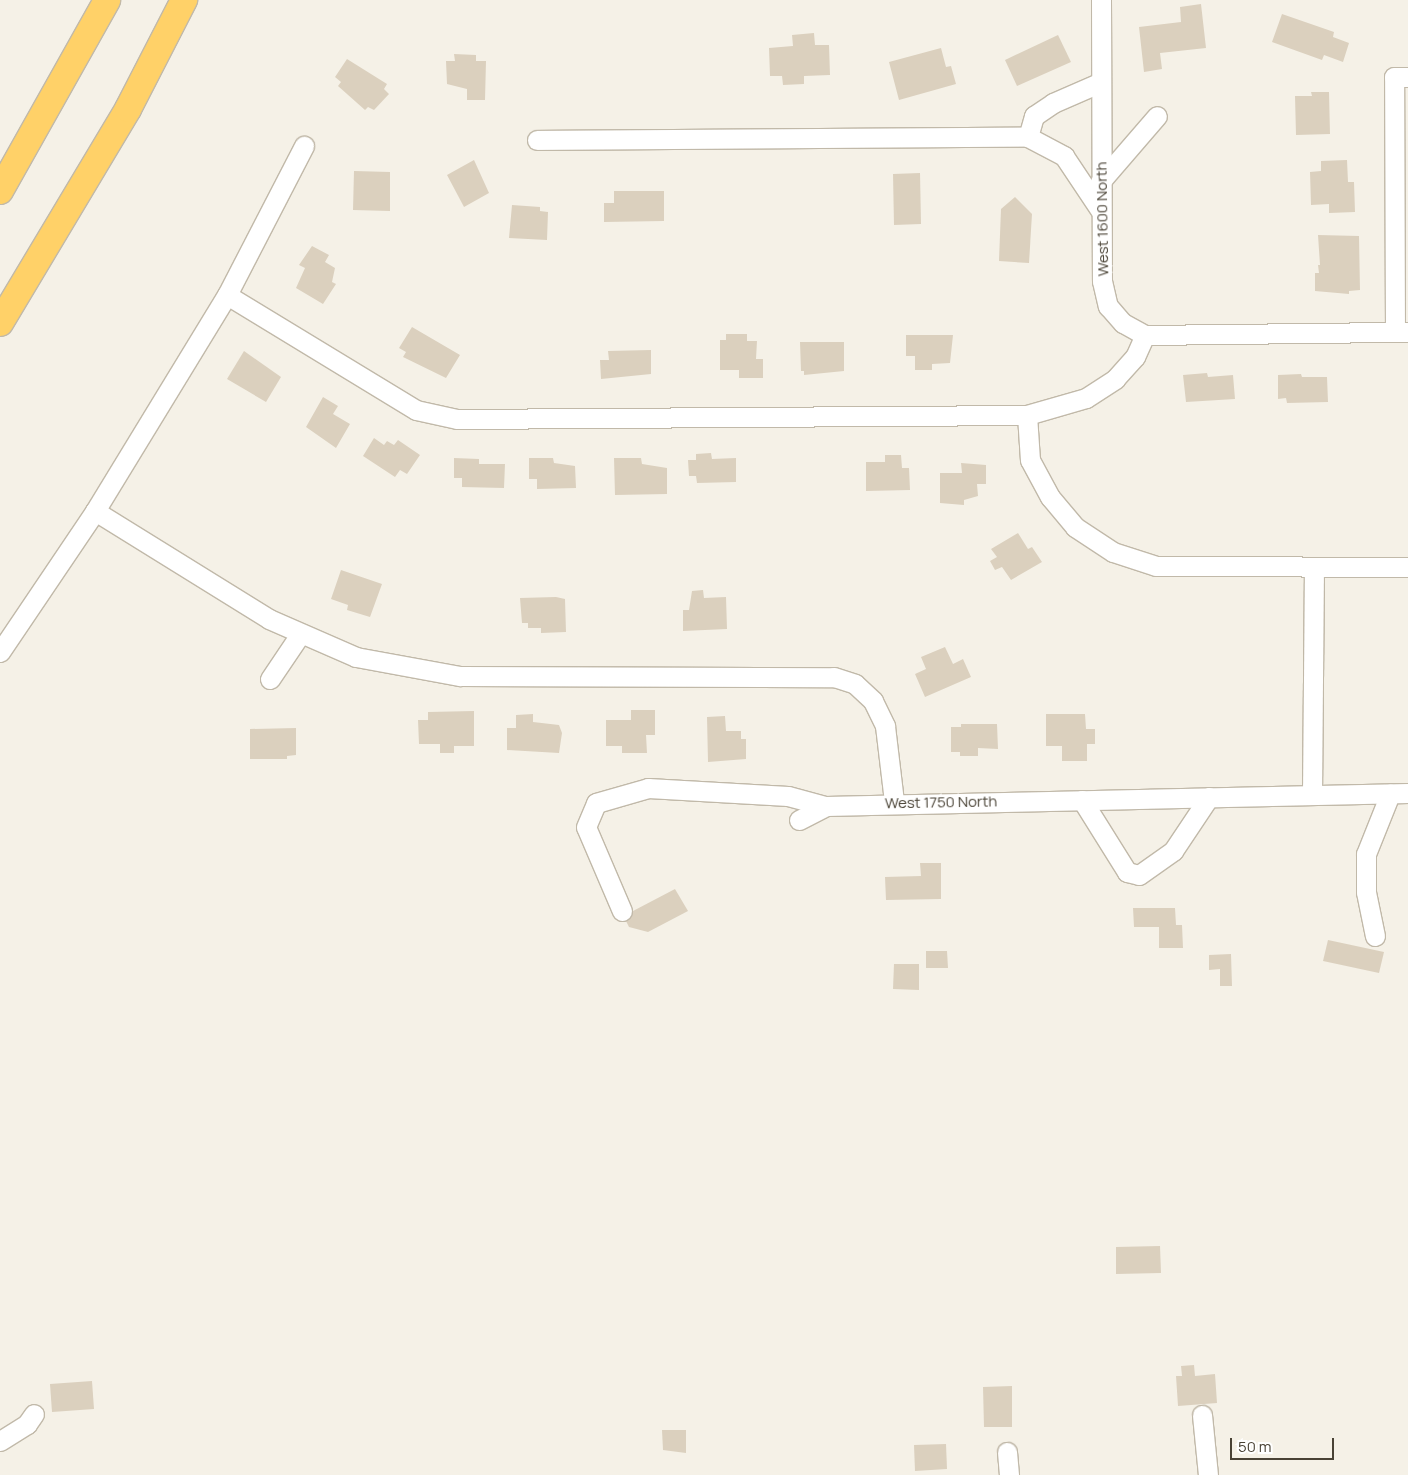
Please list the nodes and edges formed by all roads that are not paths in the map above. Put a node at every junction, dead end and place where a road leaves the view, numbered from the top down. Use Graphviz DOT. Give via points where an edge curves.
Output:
graph roads {
  1 [pos="108,0"];
  2 [pos="184,0"];
  3 [pos="1101,0"];
  4 [pos="1408,77"];
  5 [pos="1101,82"];
  6 [pos="1157,116"];
  7 [pos="1028,137"];
  8 [pos="537,140"];
  9 [pos="304,146"];
  10 [pos="1100,182"];
  11 [pos="0,191"];
  12 [pos="1100,210"];
  13 [pos="227,295"];
  14 [pos="0,323"];
  15 [pos="1402,332"];
  16 [pos="1145,335"];
  17 [pos="1027,415"];
  18 [pos="94,511"];
  19 [pos="1408,567"];
  20 [pos="1314,568"];
  21 [pos="301,633"];
  22 [pos="0,652"];
  23 [pos="270,679"];
  24 [pos="1312,794"];
  25 [pos="1399,794"];
  26 [pos="1209,797"];
  27 [pos="1082,800"];
  28 [pos="894,802"];
  29 [pos="826,806"];
  30 [pos="799,820"];
  31 [pos="622,911"];
  32 [pos="1375,936"];
  33 [pos="34,1414"];
  34 [pos="1202,1415"];
  35 [pos="0,1441"];
  36 [pos="1007,1452"];
  37 [pos="1009,1475"];
  38 [pos="1208,1475"];
  1 -- 11 [label="highway"];
  2 -- 14 [label="highway" via="128,109"];
  3 -- 5 [label="street, West 1600 North"];
  4 -- 15 [label="street" via="1394,77"];
  5 -- 7 [label="street" via="1053,103 1034,116"];
  5 -- 10 [label="street, West 1600 North"];
  6 -- 10 [label="street"];
  7 -- 8 [label="street"];
  7 -- 12 [label="street" via="1064,156"];
  9 -- 13 [label="street"];
  10 -- 12 [label="street, West 1600 North"];
  12 -- 16 [label="street, West 1600 North" via="1102,281 1108,306 1123,323"];
  13 -- 17 [label="street" via="416,410 457,419"];
  13 -- 18 [label="street"];
  15 -- 16 [label="street, West 1600 North"];
  16 -- 17 [label="street" via="1135,357 1115,379 1086,398"];
  17 -- 20 [label="street" via="1030,460 1050,496 1075,527 1113,552 1156,566"];
  18 -- 21 [label="street" via="269,619"];
  18 -- 22 [label="street"];
  19 -- 20 [label="street"];
  20 -- 24 [label="street"];
  21 -- 23 [label="street"];
  21 -- 28 [label="street" via="356,657 460,676 834,677 855,684 874,701 885,726"];
  24 -- 25 [label="street, West 1750 North"];
  24 -- 26 [label="street, West 1750 North"];
  25 -- 32 [label="street" via="1366,854 1366,892"];
  26 -- 27 [label="street, West 1750 North"];
  26 -- 27 [label="street" via="1173,851 1138,875 1127,872"];
  27 -- 28 [label="street, West 1750 North"];
  28 -- 29 [label="street, West 1750 North"];
  29 -- 30 [label="street"];
  29 -- 31 [label="street, West 1750 North" via="788,796 648,788 596,803 586,827"];
  33 -- 35 [label="street" via="27,1424"];
  34 -- 38 [label="street"];
  36 -- 37 [label="street"];
}
